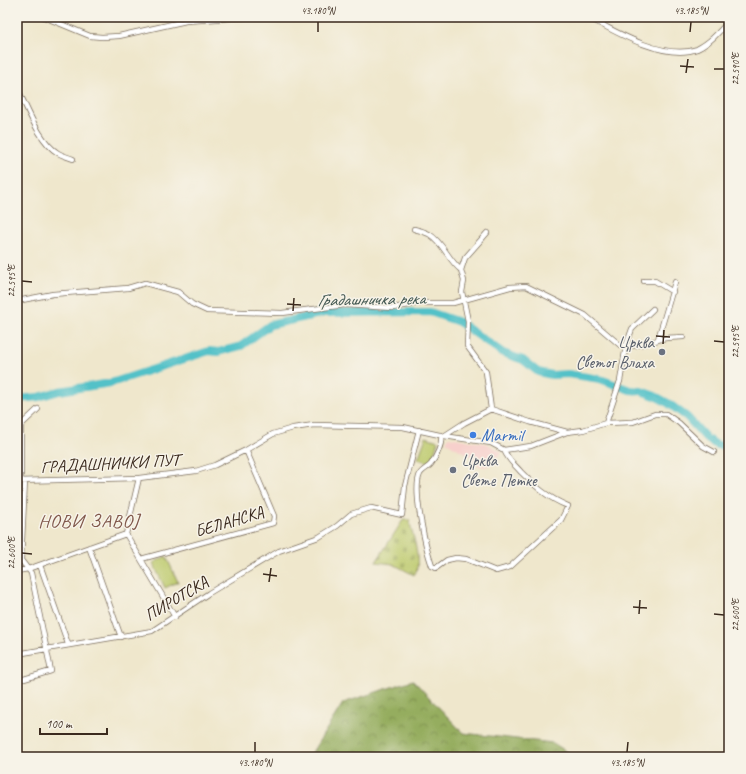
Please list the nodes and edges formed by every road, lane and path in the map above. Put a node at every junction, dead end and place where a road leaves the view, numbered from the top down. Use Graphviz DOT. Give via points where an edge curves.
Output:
graph roads {
  1 [pos="44,17"];
  2 [pos="247,17"];
  3 [pos="588,17"];
  4 [pos="729,21"];
  5 [pos="17,88"];
  6 [pos="73,159"];
  7 [pos="414,229"];
  8 [pos="487,233"];
  9 [pos="461,270"];
  10 [pos="644,281"];
  11 [pos="675,282"];
  12 [pos="672,292"];
  13 [pos="464,300"];
  14 [pos="17,301"];
  15 [pos="653,309"];
  16 [pos="684,337"];
  17 [pos="658,339"];
  18 [pos="626,346"];
  19 [pos="38,408"];
  20 [pos="491,409"];
  21 [pos="606,423"];
  22 [pos="419,430"];
  23 [pos="567,432"];
  24 [pos="443,435"];
  25 [pos="246,450"];
  26 [pos="504,450"];
  27 [pos="714,452"];
  28 [pos="139,478"];
  29 [pos="21,481"];
  30 [pos="20,534"];
  31 [pos="126,534"];
  32 [pos="88,547"];
  33 [pos="141,559"];
  34 [pos="40,564"];
  35 [pos="28,569"];
  36 [pos="17,571"];
  37 [pos="175,617"];
  38 [pos="121,637"];
  39 [pos="68,644"];
  40 [pos="48,649"];
  41 [pos="17,654"];
  42 [pos="24,679"];
  1 -- 2 [label="street" via="90,36 102,37 119,36 186,21"];
  3 -- 4 [label="street" via="629,38 652,47 676,52 696,49 715,37"];
  5 -- 6 [label="street" via="30,117 42,135 54,150"];
  7 -- 9 [label="street" via="430,234 437,240 452,263"];
  8 -- 9 [label="street" via="465,258"];
  9 -- 13 [label="street"];
  10 -- 12 [label="street" via="655,281"];
  11 -- 12 [label="street"];
  12 -- 17 [label="street"];
  13 -- 14 [label="street" via="393,308 345,305 282,313 207,311 192,304 178,292 145,283 128,288 53,294"];
  13 -- 18 [label="street" via="510,287 526,286 585,315 615,342"];
  13 -- 20 [label="street" via="468,321 467,346 486,372"];
  15 -- 18 [label="street" via="632,329"];
  16 -- 17 [label="street"];
  17 -- 18 [label="street" via="647,344"];
  18 -- 21 [label="street" via="620,381"];
  19 -- 29 [label="street" via="21,425"];
  20 -- 23 [label="street"];
  20 -- 24 [label="street"];
  21 -- 23 [label="street"];
  21 -- 27 [label="street" via="633,422 655,414 666,414 700,444"];
  22 -- 24 [label="street"];
  22 -- 25 [label="street, ГРАДАШНИЧКИ ПУТ" via="403,427 314,425 283,430"];
  22 -- 37 [label="street, ПИРОТСКА" via="405,486 402,515 371,508 351,514 319,536 279,551 209,593"];
  23 -- 26 [label="street" via="530,446"];
  24 -- 26 [label="street" via="491,444"];
  24 -- 26 [label="street" via="431,464 420,473 418,483 418,508 426,550 434,568 456,558 466,559 496,571 510,567 560,520 568,506 552,500 530,483 508,459"];
  25 -- 28 [label="street, ГРАДАШНИЧКИ ПУТ" via="203,469"];
  25 -- 33 [label="street, БЕЛАНСКА" via="274,516 273,523"];
  28 -- 29 [label="street, ГРАДАШНИЧКИ ПУТ"];
  28 -- 31 [label="street"];
  29 -- 30 [label="street"];
  30 -- 35 [label="street" via="21,560"];
  31 -- 32 [label="street"];
  31 -- 33 [label="street"];
  32 -- 34 [label="street"];
  32 -- 38 [label="street"];
  33 -- 37 [label="street"];
  34 -- 35 [label="street"];
  34 -- 39 [label="street"];
  35 -- 36 [label="street"];
  35 -- 40 [label="street"];
  37 -- 38 [label="street, ПИРОТСКА" via="152,631"];
  38 -- 39 [label="street, ПИРОТСКА"];
  39 -- 40 [label="street, ПИРОТСКА"];
  40 -- 41 [label="street, ПИРОТСКА"];
  40 -- 42 [label="street" via="51,671"];
}
